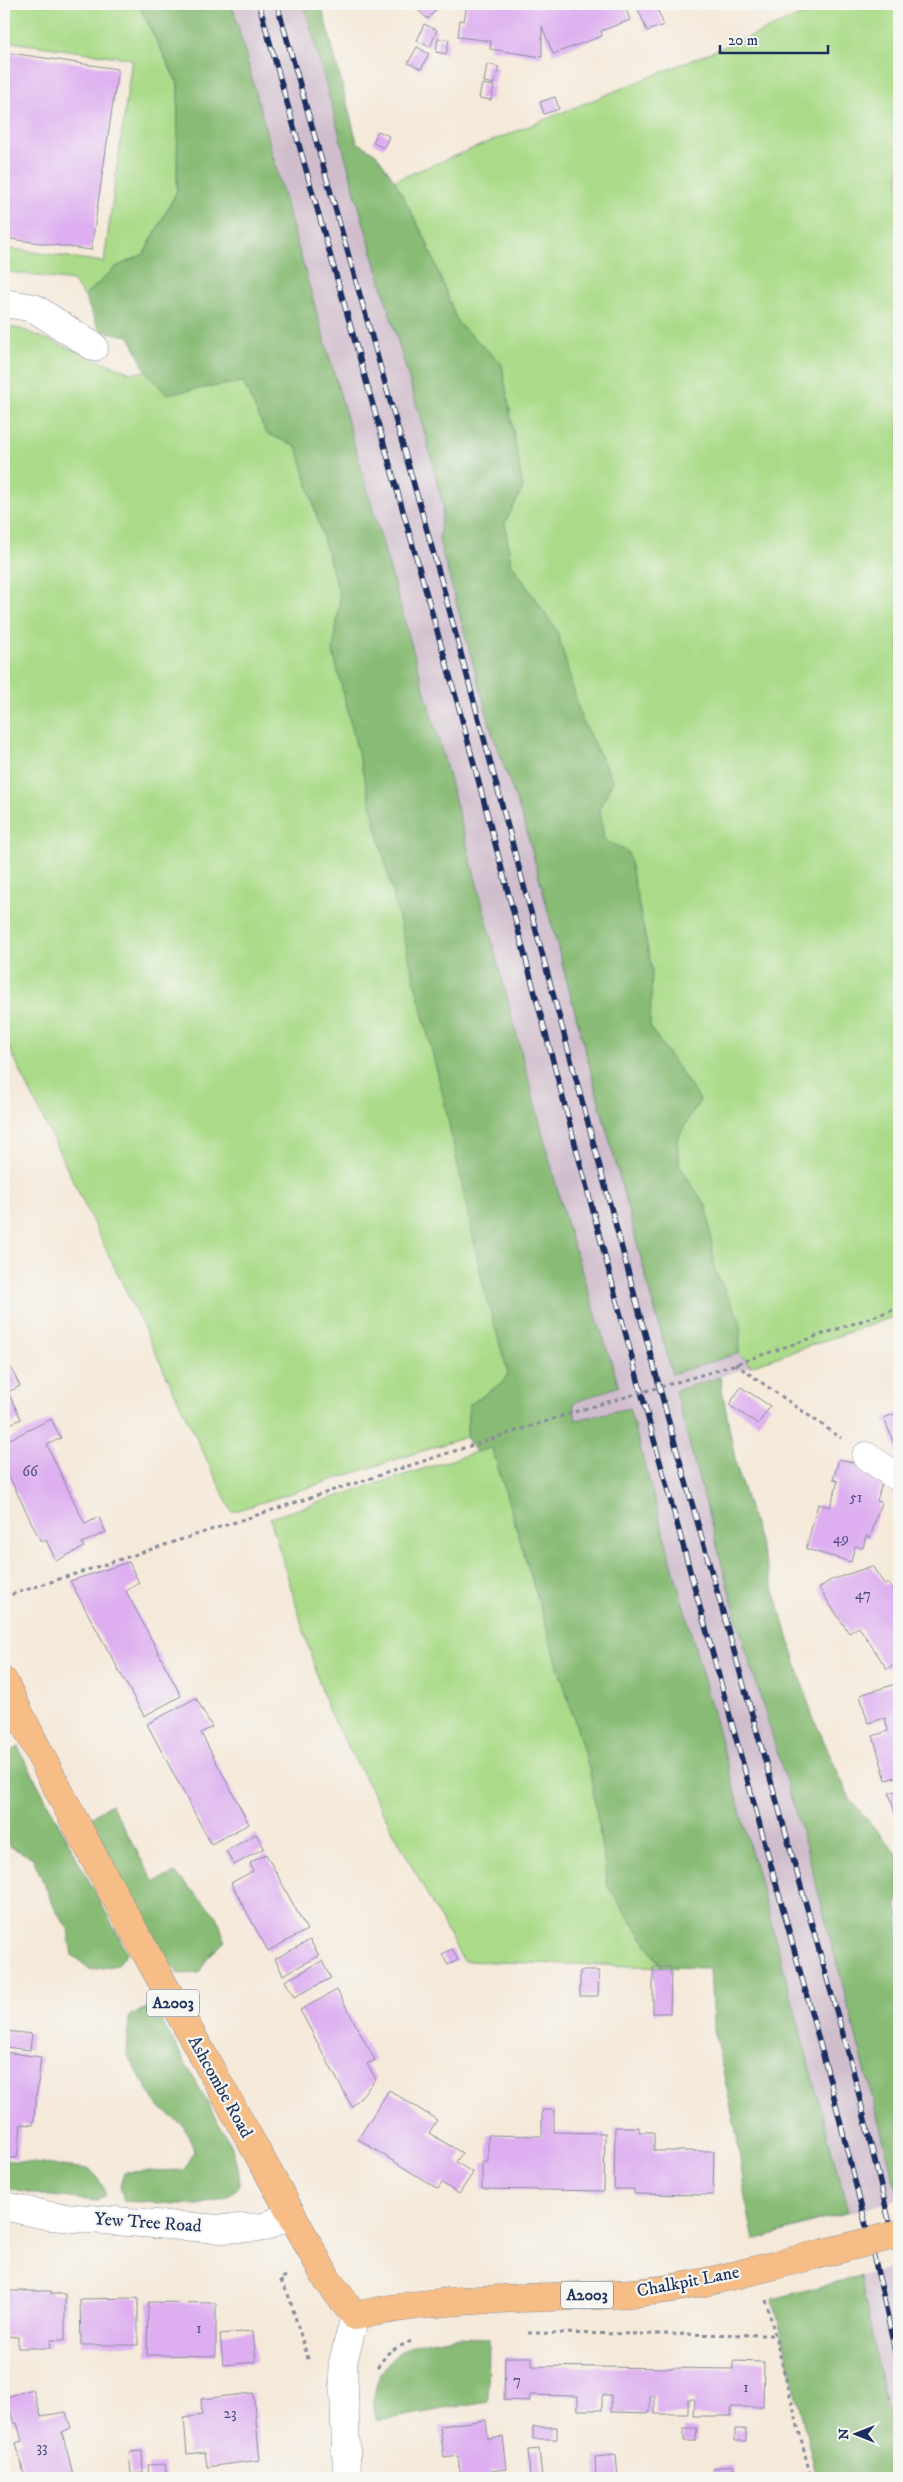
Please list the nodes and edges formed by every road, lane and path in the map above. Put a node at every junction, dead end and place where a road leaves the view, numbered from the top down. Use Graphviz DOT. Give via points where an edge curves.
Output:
graph roads {
  1 [pos="4,304"];
  2 [pos="94,347"];
  3 [pos="899,1308"];
  4 [pos="735,1364"];
  5 [pos="866,1456"];
  6 [pos="899,1478"];
  7 [pos="4,1597"];
  8 [pos="4,1682"];
  9 [pos="4,2206"];
  10 [pos="291,2214"];
  11 [pos="899,2234"];
  12 [pos="758,2269"];
  13 [pos="286,2276"];
  14 [pos="280,2279"];
  15 [pos="355,2316"];
  16 [pos="525,2333"];
  17 [pos="775,2335"];
  18 [pos="412,2340"];
  19 [pos="374,2375"];
  20 [pos="347,2478"];
  21 [pos="811,2478"];
  1 -- 2 [label="street" via="34,308"];
  3 -- 4 [label="path"];
  4 -- 5 [label="path"];
  4 -- 7 [label="path, bridge" via="584,1409"];
  5 -- 6 [label="street"];
  8 -- 10 [label="main road, Ashcombe Road / A2003" via="88,1847"];
  9 -- 10 [label="street, Yew Tree Road" via="50,2216 220,2229 265,2227"];
  10 -- 15 [label="main road, Ashcombe Road / A2003" via="328,2281"];
  11 -- 12 [label="main road, Chalkpit Lane / A2003, bridge"];
  12 -- 15 [label="main road, Chalkpit Lane / A2003" via="689,2285 632,2293 446,2301 392,2307"];
  12 -- 17 [label="path"];
  13 -- 14 [label="path"];
  15 -- 20 [label="street" via="343,2362"];
  16 -- 17 [label="path"];
  17 -- 21 [label="path"];
  18 -- 19 [label="path" via="390,2351"];
}
